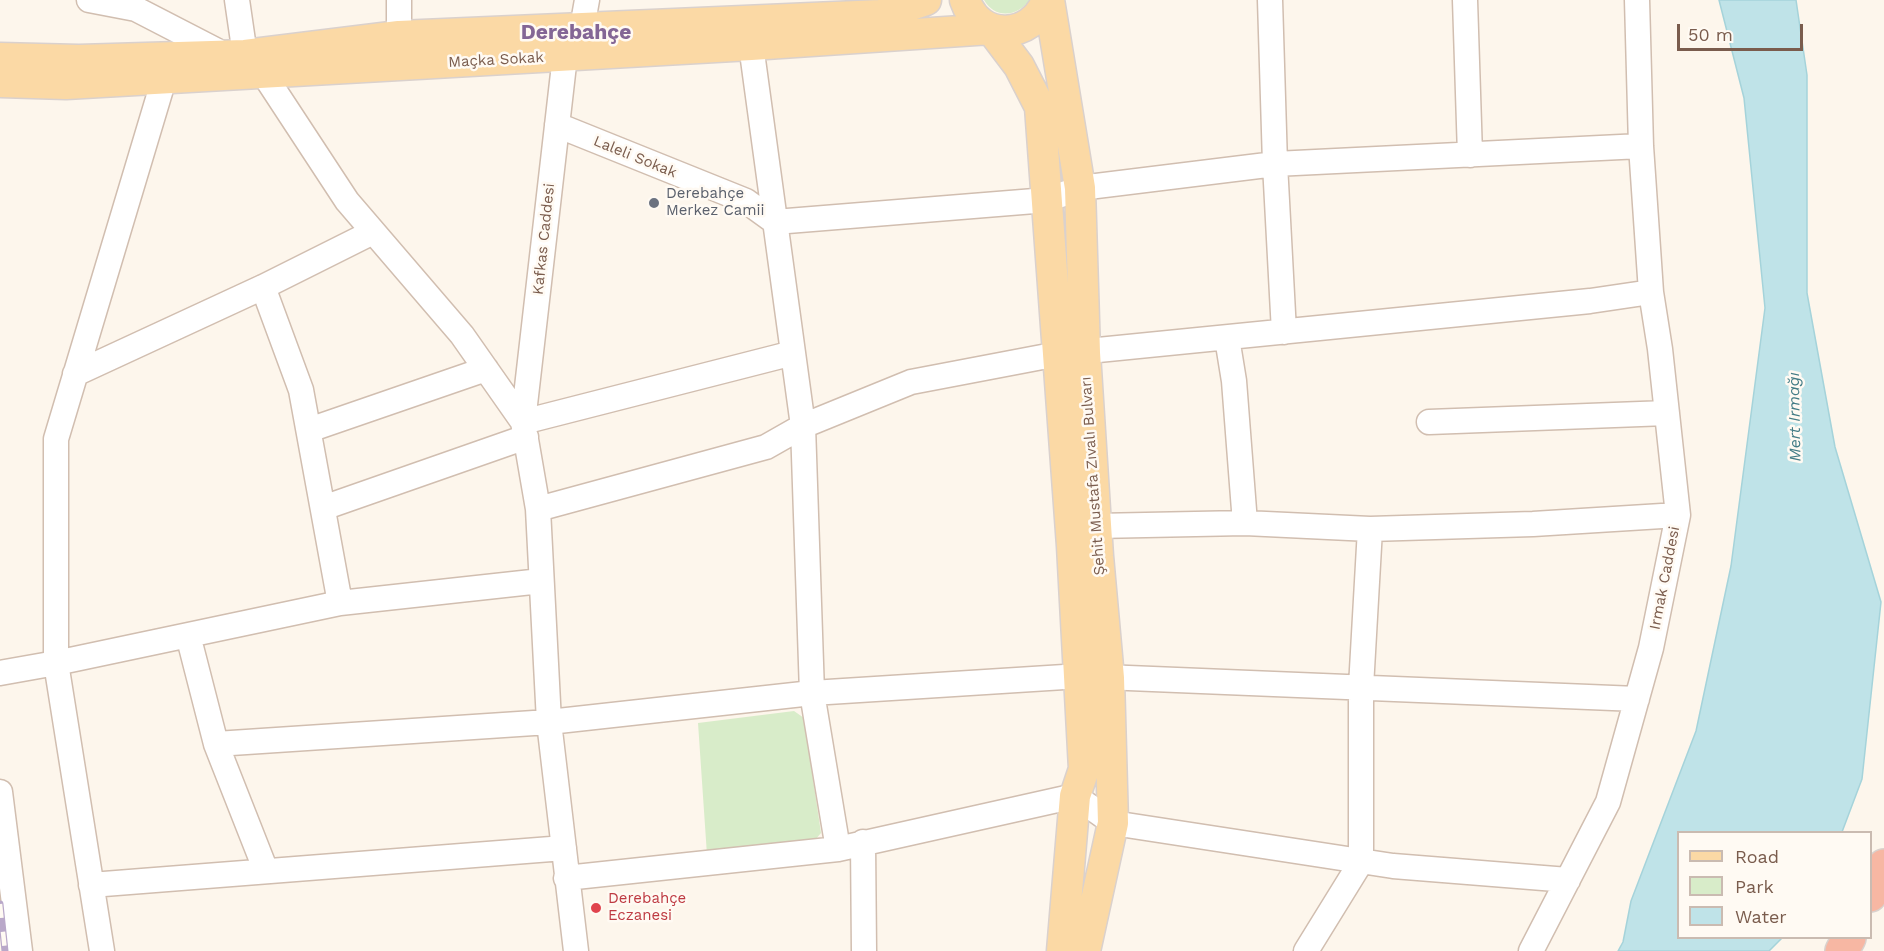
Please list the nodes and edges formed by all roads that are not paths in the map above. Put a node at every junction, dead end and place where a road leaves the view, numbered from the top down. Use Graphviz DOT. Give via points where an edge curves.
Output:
graph roads {
  1 [pos="90,0"];
  2 [pos="237,0"];
  3 [pos="399,0"];
  4 [pos="926,0"];
  5 [pos="964,0"];
  6 [pos="1048,0"];
  7 [pos="1270,0"];
  8 [pos="1465,0"];
  9 [pos="1637,0"];
  10 [pos="116,3"];
  11 [pos="872,8"];
  12 [pos="585,14"];
  13 [pos="992,29"];
  14 [pos="399,36"];
  15 [pos="752,45"];
  16 [pos="565,56"];
  17 [pos="0,58"];
  18 [pos="245,61"];
  19 [pos="73,72"];
  20 [pos="165,79"];
  21 [pos="0,82"];
  22 [pos="557,125"];
  23 [pos="1641,146"];
  24 [pos="1470,155"];
  25 [pos="1275,164"];
  26 [pos="1080,188"];
  27 [pos="1047,200"];
  28 [pos="775,222"];
  29 [pos="373,232"];
  30 [pos="263,286"];
  31 [pos="1651,292"];
  32 [pos="1284,332"];
  33 [pos="1227,338"];
  34 [pos="793,353"];
  35 [pos="1072,353"];
  36 [pos="486,369"];
  37 [pos="75,374"];
  38 [pos="1667,413"];
  39 [pos="1429,422"];
  40 [pos="803,426"];
  41 [pos="524,429"];
  42 [pos="309,430"];
  43 [pos="323,508"];
  44 [pos="538,509"];
  45 [pos="1678,515"];
  46 [pos="1245,523"];
  47 [pos="1083,528"];
  48 [pos="1370,529"];
  49 [pos="542,581"];
  50 [pos="340,603"];
  51 [pos="188,635"];
  52 [pos="56,663"];
  53 [pos="0,673"];
  54 [pos="1094,677"];
  55 [pos="1362,687"];
  56 [pos="812,693"];
  57 [pos="1637,699"];
  58 [pos="549,722"];
  59 [pos="216,744"];
  60 [pos="0,792"];
  61 [pos="1076,796"];
  62 [pos="1113,823"];
  63 [pos="863,842"];
  64 [pos="564,848"];
  65 [pos="838,849"];
  66 [pos="1361,862"];
  67 [pos="1884,866"];
  68 [pos="266,871"];
  69 [pos="566,878"];
  70 [pos="1568,880"];
  71 [pos="91,885"];
  72 [pos="1872,892"];
  73 [pos="20,951"];
  74 [pos="102,951"];
  75 [pos="576,951"];
  76 [pos="864,951"];
  77 [pos="1062,951"];
  78 [pos="1085,951"];
  79 [pos="1306,951"];
  80 [pos="1531,951"];
  1 -- 10 [label="street"];
  2 -- 18 [label="street"];
  3 -- 14 [label="street"];
  4 -- 11 [label="main road, Maçka Sokak" via="881,15"];
  5 -- 13 [label="main road, Şehit Mustafa Zıvalı Bulvarı" via="971,14"];
  6 -- 13 [label="main road, Maçka Sokak" via="1034,21 1021,29"];
  6 -- 26 [label="main road, Şehit Mustafa Zıvalı Bulvarı"];
  7 -- 25 [label="street"];
  8 -- 24 [label="street"];
  9 -- 23 [label="street, Irmak Caddesi"];
  10 -- 18 [label="street"];
  11 -- 12 [label="main road, Maçka Sokak"];
  12 -- 14 [label="main road, Maçka Sokak"];
  13 -- 15 [label="main road, Maçka Sokak"];
  13 -- 27 [label="main road, Şehit Mustafa Zıvalı Bulvarı" via="1019,66 1040,108"];
  14 -- 18 [label="main road, Maçka Sokak"];
  15 -- 16 [label="main road, Maçka Sokak"];
  15 -- 28 [label="street"];
  16 -- 18 [label="main road, Maçka Sokak"];
  16 -- 22 [label="street, Kafkas Caddesi"];
  17 -- 19 [label="main road, Maçka Sokak"];
  18 -- 19 [label="main road, Maçka Sokak"];
  18 -- 20 [label="main road, Maçka Sokak"];
  18 -- 29 [label="street"];
  19 -- 20 [label="main road, Maçka Sokak"];
  19 -- 21 [label="main road, Maçka Sokak"];
  20 -- 37 [label="street"];
  22 -- 28 [label="street, Laleli Sokak" via="746,201"];
  22 -- 41 [label="street, Kafkas Caddesi"];
  23 -- 24 [label="street"];
  23 -- 31 [label="street, Irmak Caddesi"];
  24 -- 25 [label="street"];
  25 -- 26 [label="street"];
  25 -- 32 [label="street"];
  26 -- 27 [label="street"];
  26 -- 35 [label="main road, Şehit Mustafa Zıvalı Bulvarı"];
  27 -- 28 [label="street"];
  27 -- 35 [label="main road, Şehit Mustafa Zıvalı Bulvarı"];
  28 -- 34 [label="street"];
  29 -- 30 [label="street"];
  29 -- 36 [label="street" via="462,335"];
  30 -- 37 [label="street"];
  30 -- 42 [label="street" via="301,390"];
  31 -- 32 [label="street"];
  31 -- 38 [label="street, Irmak Caddesi"];
  32 -- 33 [label="street"];
  33 -- 35 [label="street"];
  33 -- 46 [label="street"];
  34 -- 40 [label="street"];
  34 -- 41 [label="street"];
  35 -- 40 [label="street" via="911,382"];
  35 -- 47 [label="main road, Şehit Mustafa Zıvalı Bulvarı"];
  36 -- 41 [label="street"];
  36 -- 42 [label="street"];
  37 -- 52 [label="street" via="56,439"];
  38 -- 39 [label="street"];
  38 -- 45 [label="street, Irmak Caddesi"];
  40 -- 44 [label="street" via="766,447"];
  40 -- 56 [label="street"];
  41 -- 43 [label="street"];
  41 -- 44 [label="street"];
  42 -- 43 [label="street"];
  43 -- 50 [label="street"];
  44 -- 49 [label="street"];
  45 -- 48 [label="street"];
  45 -- 57 [label="street, Irmak Caddesi"];
  46 -- 47 [label="street"];
  46 -- 48 [label="street"];
  47 -- 54 [label="main road, Şehit Mustafa Zıvalı Bulvarı"];
  48 -- 55 [label="street"];
  49 -- 50 [label="street"];
  49 -- 58 [label="street"];
  50 -- 51 [label="street"];
  51 -- 52 [label="street"];
  51 -- 59 [label="street"];
  52 -- 53 [label="street"];
  52 -- 71 [label="street"];
  54 -- 55 [label="street"];
  54 -- 56 [label="street"];
  54 -- 61 [label="main road, Şehit Mustafa Zıvalı Bulvarı" via="1084,769"];
  54 -- 62 [label="main road, Şehit Mustafa Zıvalı Bulvarı"];
  55 -- 57 [label="street"];
  55 -- 66 [label="street"];
  56 -- 58 [label="street"];
  56 -- 65 [label="street"];
  57 -- 70 [label="street, Irmak Caddesi" via="1608,802"];
  58 -- 59 [label="street"];
  58 -- 64 [label="street"];
  59 -- 68 [label="street"];
  60 -- 73 [label="street"];
  61 -- 62 [label="street"];
  61 -- 63 [label="street"];
  61 -- 77 [label="main road, Şehit Mustafa Zıvalı Bulvarı"];
  62 -- 66 [label="street"];
  62 -- 78 [label="main road, Şehit Mustafa Zıvalı Bulvarı"];
  63 -- 65 [label="street"];
  63 -- 76 [label="street"];
  64 -- 68 [label="street"];
  64 -- 69 [label="street"];
  65 -- 69 [label="street"];
  66 -- 70 [label="street"];
  66 -- 79 [label="street"];
  67 -- 72 [label="highway"];
  68 -- 71 [label="street"];
  69 -- 75 [label="street"];
  70 -- 80 [label="street, Irmak Caddesi"];
  71 -- 74 [label="street"];
}
